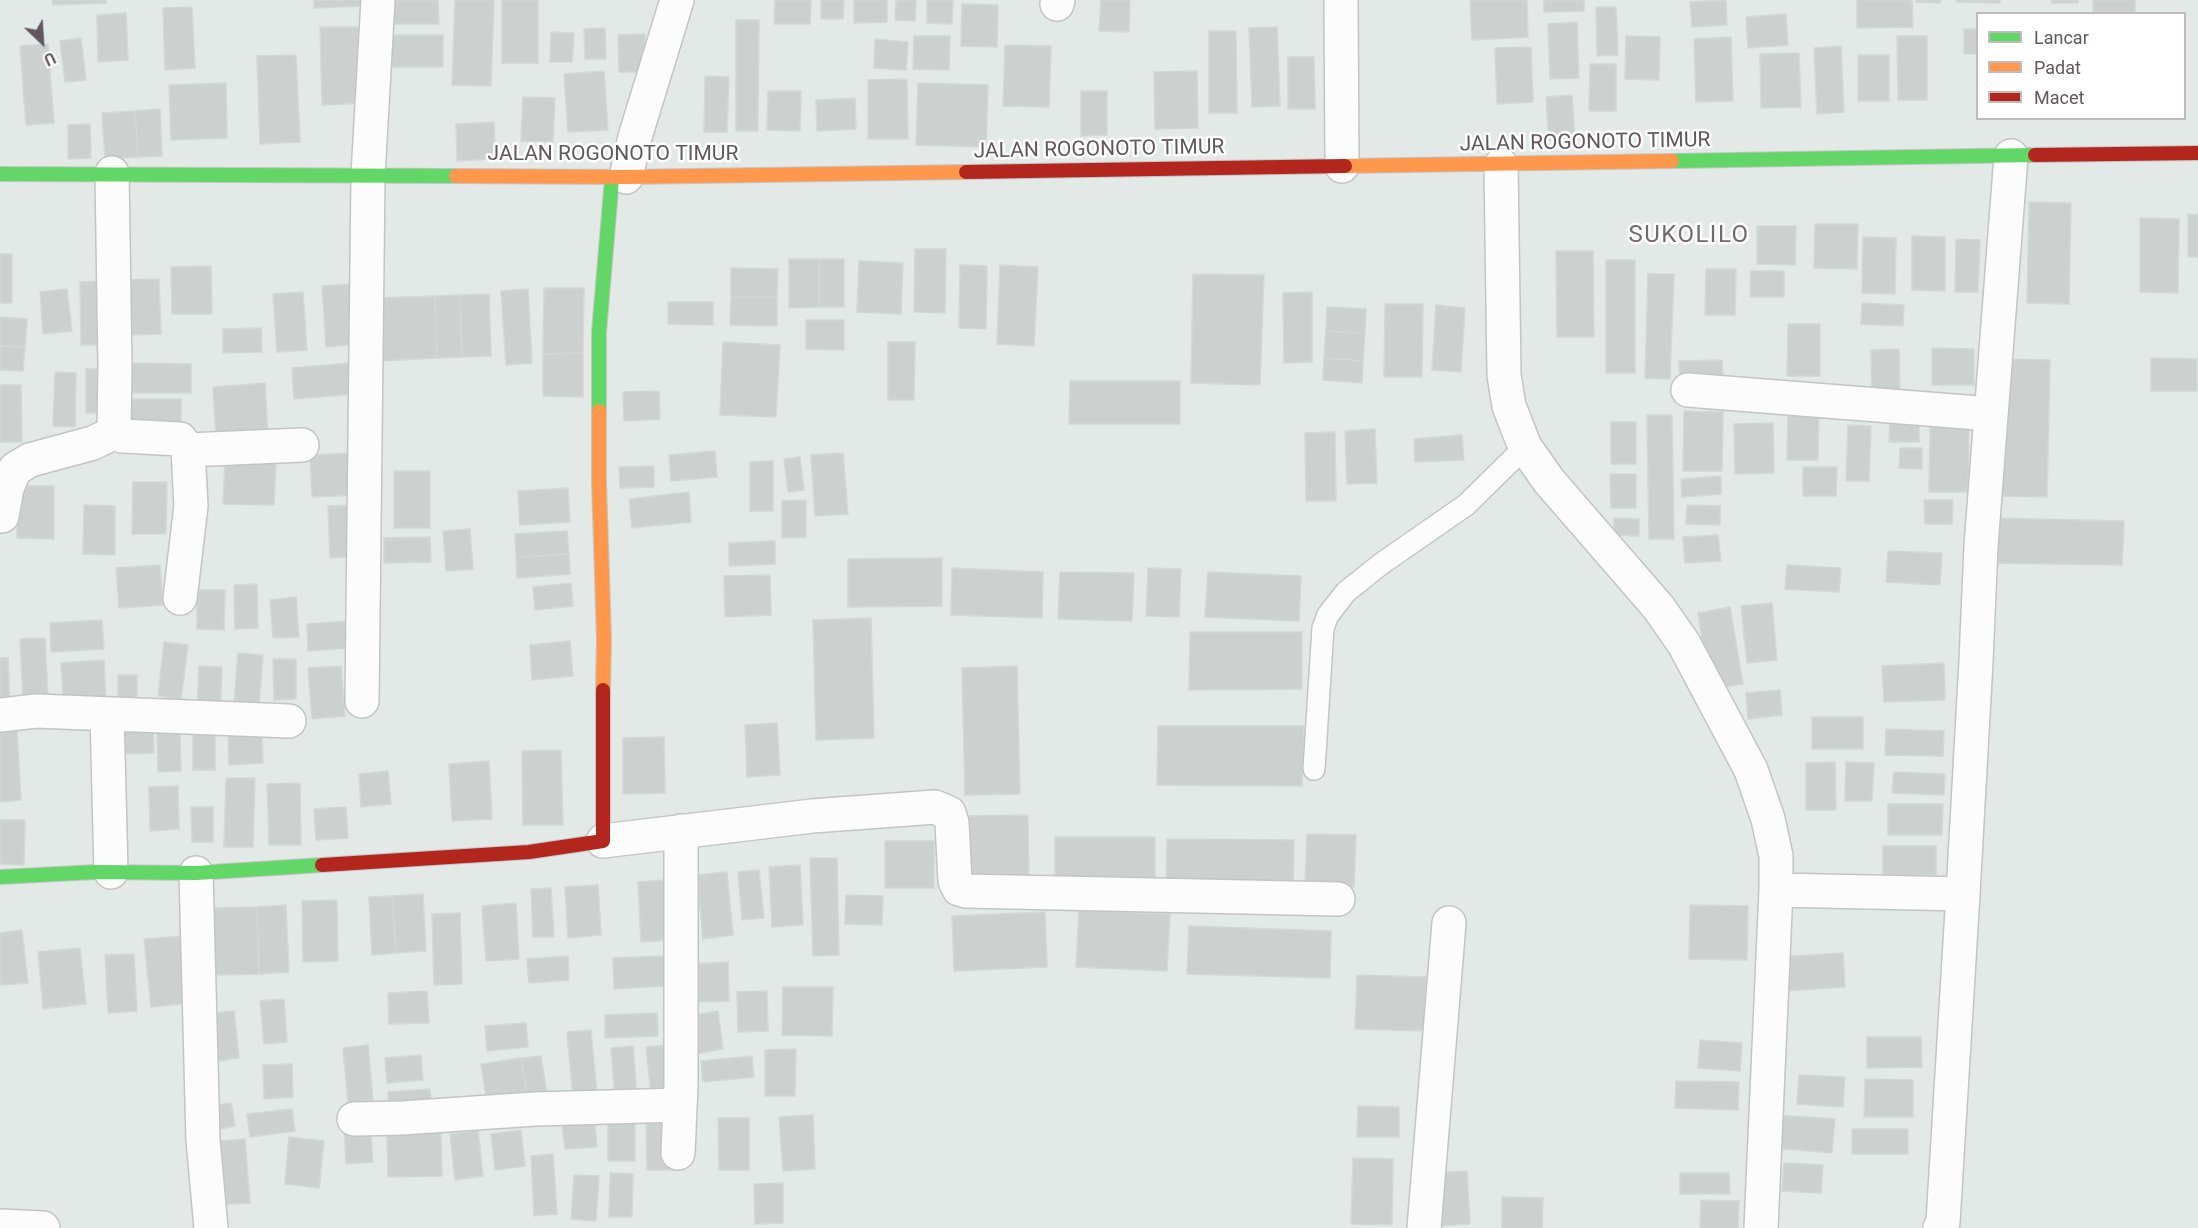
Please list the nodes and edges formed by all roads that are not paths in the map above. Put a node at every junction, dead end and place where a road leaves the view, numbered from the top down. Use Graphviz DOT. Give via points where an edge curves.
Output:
graph roads {
  1 [pos="378,0"];
  2 [pos="676,0"];
  3 [pos="1341,0"];
  4 [pos="2198,153"];
  5 [pos="2011,156"];
  6 [pos="1501,165"];
  7 [pos="1342,166"];
  8 [pos="112,173"];
  9 [pos="0,174"];
  10 [pos="368,175"];
  11 [pos="619,178"];
  12 [pos="1688,390"];
  13 [pos="1991,414"];
  14 [pos="116,432"];
  15 [pos="302,445"];
  16 [pos="1525,447"];
  17 [pos="188,450"];
  18 [pos="2,516"];
  19 [pos="180,598"];
  20 [pos="362,701"];
  21 [pos="107,714"];
  22 [pos="0,715"];
  23 [pos="289,721"];
  24 [pos="1314,769"];
  25 [pos="681,831"];
  26 [pos="603,841"];
  27 [pos="111,872"];
  28 [pos="196,873"];
  29 [pos="0,878"];
  30 [pos="1776,890"];
  31 [pos="1963,894"];
  32 [pos="1338,899"];
  33 [pos="1449,923"];
  34 [pos="680,1105"];
  35 [pos="354,1119"];
  36 [pos="678,1153"];
  37 [pos="0,1226"];
  38 [pos="43,1228"];
  39 [pos="212,1228"];
  40 [pos="1424,1228"];
  41 [pos="1761,1228"];
  42 [pos="1940,1228"];
  1 -- 10 [label="street"];
  2 -- 11 [label="street"];
  3 -- 7 [label="street"];
  4 -- 5 [label="street, JALAN ROGONOTO TIMUR"];
  5 -- 6 [label="street, JALAN ROGONOTO TIMUR"];
  5 -- 13 [label="street"];
  6 -- 7 [label="street, JALAN ROGONOTO TIMUR"];
  6 -- 16 [label="street" via="1504,375 1509,406"];
  7 -- 11 [label="street, JALAN ROGONOTO TIMUR"];
  8 -- 9 [label="street, JALAN ROGONOTO TIMUR"];
  8 -- 10 [label="street, JALAN ROGONOTO TIMUR"];
  8 -- 14 [label="street"];
  10 -- 11 [label="street, JALAN ROGONOTO TIMUR"];
  10 -- 20 [label="street"];
  11 -- 26 [label="street" via="599,332"];
  12 -- 13 [label="street"];
  13 -- 31 [label="street"];
  14 -- 17 [label="street" via="122,436 180,439"];
  14 -- 18 [label="street" via="93,443 30,460 15,469"];
  15 -- 17 [label="street"];
  16 -- 24 [label="lane" via="1466,505 1381,564 1346,592 1328,615 1323,628"];
  16 -- 30 [label="street" via="1549,481 1659,608 1684,644 1751,770 1776,856"];
  17 -- 19 [label="street" via="191,506"];
  21 -- 22 [label="street" via="36,711"];
  21 -- 23 [label="street"];
  21 -- 27 [label="street"];
  25 -- 26 [label="street"];
  25 -- 32 [label="street" via="935,807 949,813 955,881 959,889 966,891"];
  25 -- 34 [label="street"];
  26 -- 28 [label="street" via="529,852"];
  27 -- 28 [label="street"];
  27 -- 29 [label="street"];
  28 -- 39 [label="street" via="203,1140"];
  30 -- 31 [label="street"];
  30 -- 41 [label="street"];
  31 -- 42 [label="street"];
  33 -- 40 [label="street"];
  34 -- 35 [label="street"];
  34 -- 36 [label="street"];
  37 -- 38 [label="street"];
}
